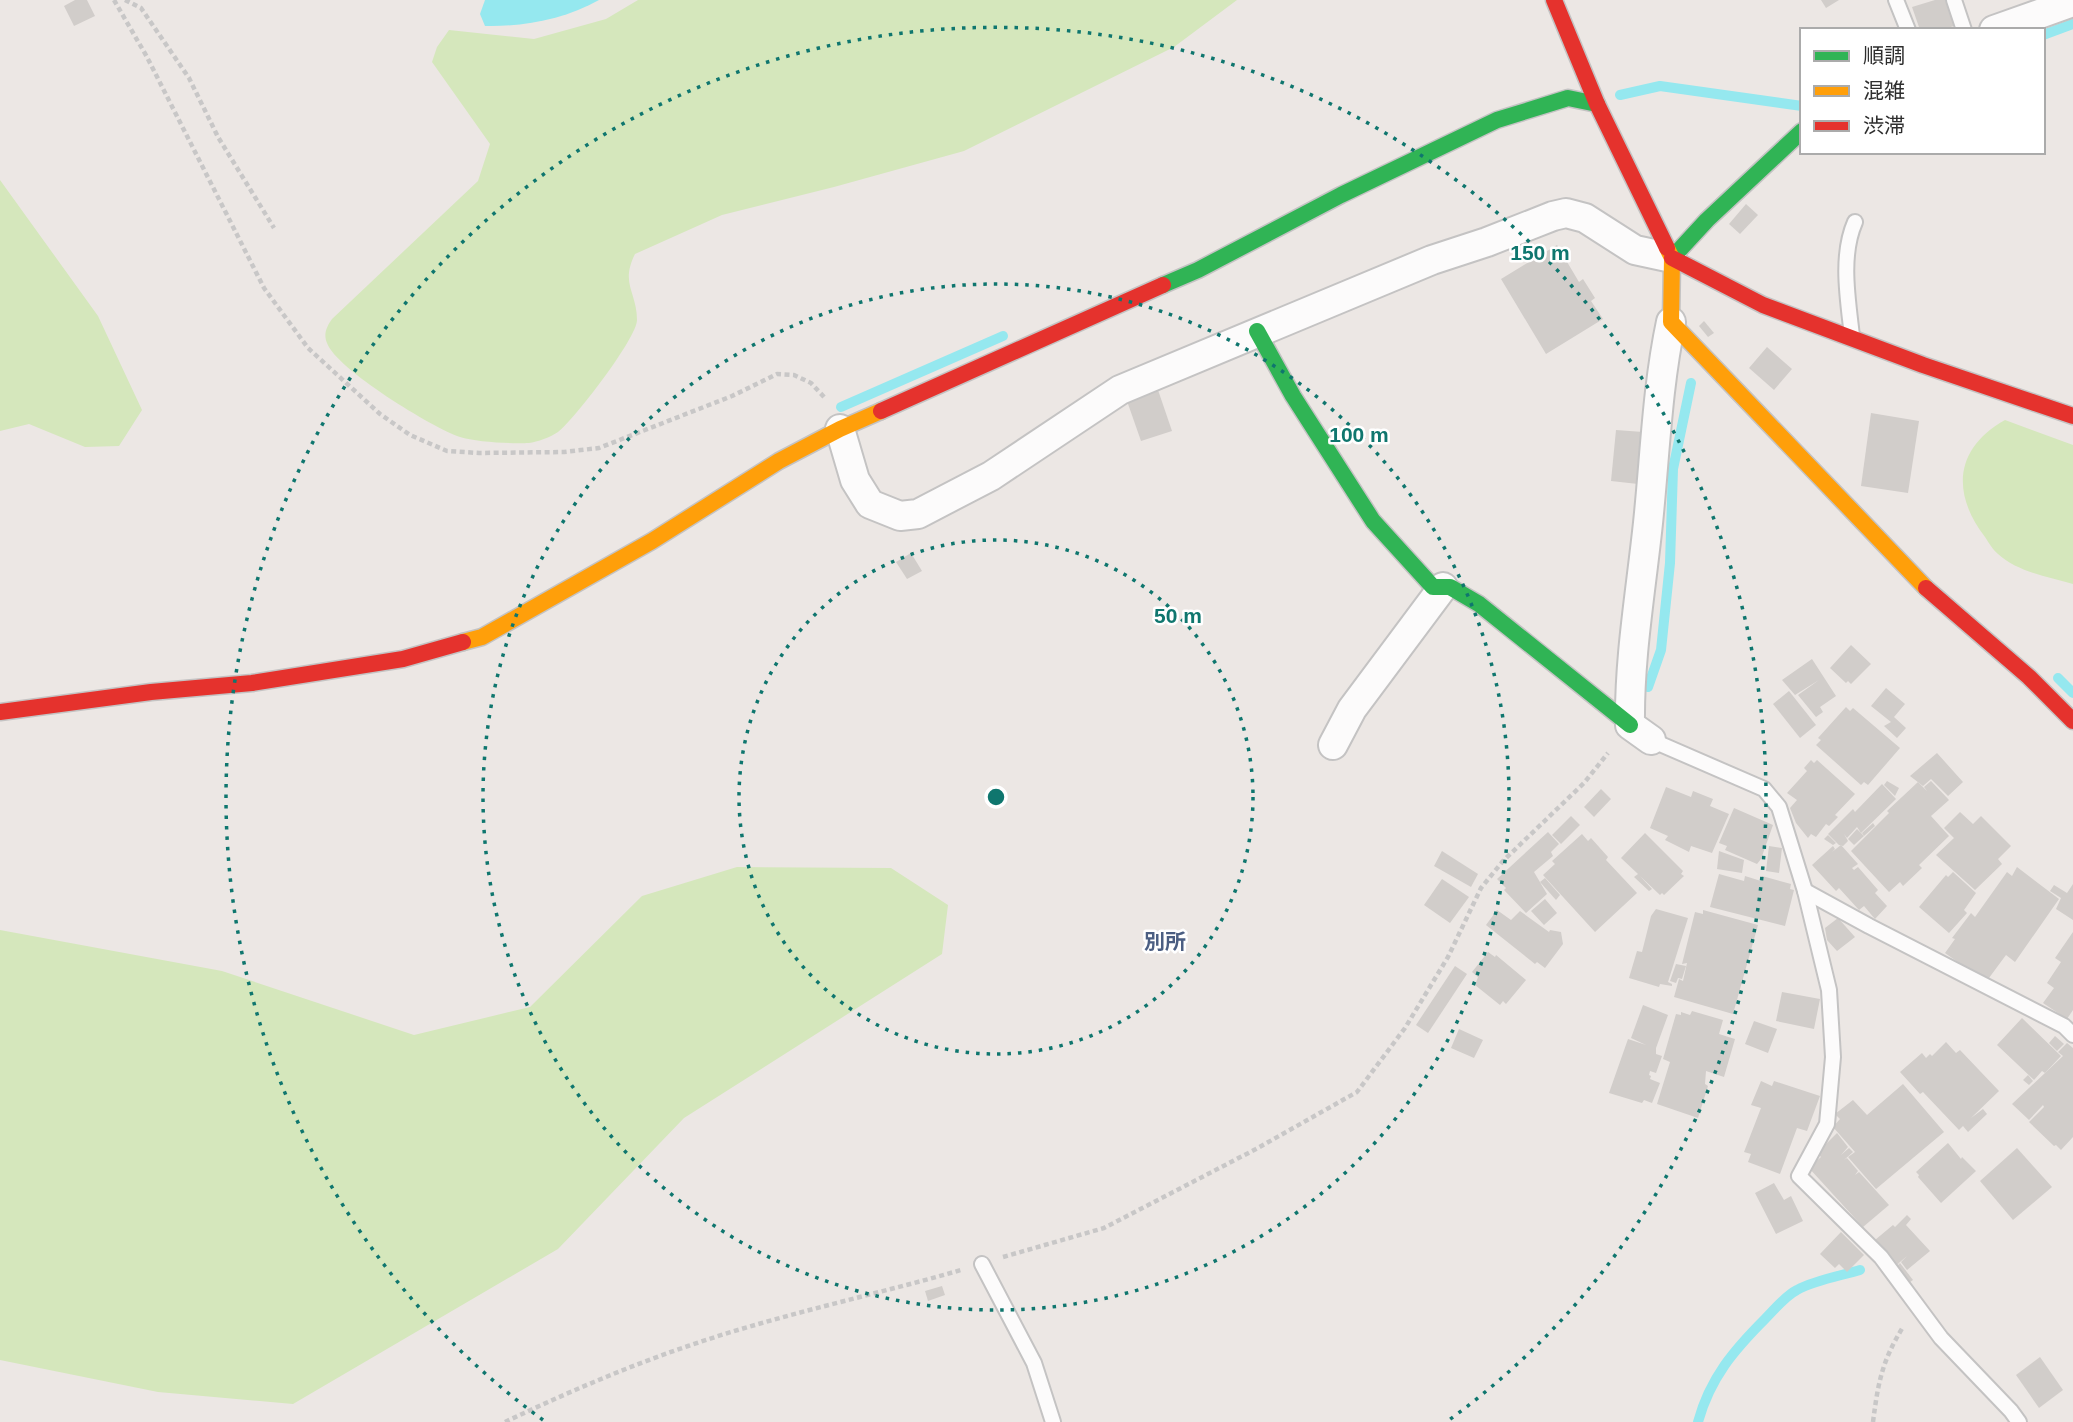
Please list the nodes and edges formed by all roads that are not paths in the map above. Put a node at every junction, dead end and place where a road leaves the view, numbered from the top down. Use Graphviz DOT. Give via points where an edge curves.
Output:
graph roads {
  1 [pos="1554,0"];
  2 [pos="1896,0"];
  3 [pos="1954,0"];
  4 [pos="2073,2"];
  5 [pos="1907,28"];
  6 [pos="1963,28"];
  7 [pos="2000,28"];
  8 [pos="1598,104"];
  9 [pos="1800,133"];
  10 [pos="1854,222"];
  11 [pos="1672,258"];
  12 [pos="1671,321"];
  13 [pos="1257,331"];
  14 [pos="1852,337"];
  15 [pos="2073,416"];
  16 [pos="840,429"];
  17 [pos="1443,587"];
  18 [pos="0,712"];
  19 [pos="2073,721"];
  20 [pos="1641,733"];
  21 [pos="1333,745"];
  22 [pos="1805,891"];
  23 [pos="2073,1035"];
  24 [pos="982,1264"];
  25 [pos="1053,1422"];
  26 [pos="2018,1422"];
  1 -- 8 [label="street"];
  2 -- 5 [label="lane"];
  3 -- 6 [label="lane"];
  4 -- 7 [label="street"];
  8 -- 11 [label="street"];
  8 -- 16 [label="street" via="1568,98 1497,120 1199,270"];
  9 -- 11 [label="street"];
  10 -- 14 [label="lane" via="1847,250"];
  11 -- 12 [label="street"];
  11 -- 13 [label="street" via="1635,250 1585,218 1566,213 1432,260"];
  11 -- 14 [label="street" via="1763,305"];
  12 -- 19 [label="street" via="1925,587"];
  12 -- 20 [label="street" via="1630,685"];
  13 -- 16 [label="street" via="1120,390 992,476 918,514 900,516 870,504 855,480"];
  13 -- 17 [label="street" via="1373,521 1433,587"];
  14 -- 15 [label="street"];
  16 -- 18 [label="street" via="482,637 403,659 266,681"];
  17 -- 20 [label="street" via="1479,604"];
  17 -- 21 [label="street" via="1352,709"];
  20 -- 22 [label="lane" via="1764,789 1779,807"];
  22 -- 23 [label="lane" via="2064,1026"];
  22 -- 26 [label="lane" via="1829,990 1833,1057 1827,1124 1799,1176 1881,1257 1941,1338"];
  24 -- 25 [label="lane" via="1034,1363"];
}
